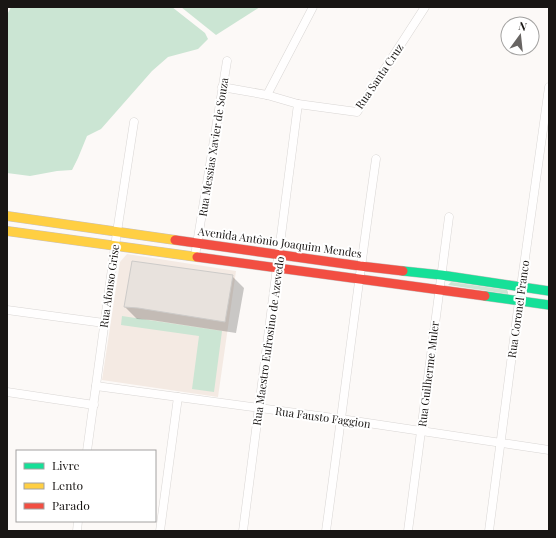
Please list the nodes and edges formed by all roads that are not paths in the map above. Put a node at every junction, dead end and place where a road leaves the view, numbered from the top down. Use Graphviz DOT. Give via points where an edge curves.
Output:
graph roads {
  1 [pos="312,7"];
  2 [pos="424,7"];
  3 [pos="227,61"];
  4 [pos="222,87"];
  5 [pos="549,87"];
  6 [pos="267,95"];
  7 [pos="298,104"];
  8 [pos="134,122"];
  9 [pos="376,159"];
  10 [pos="7,216"];
  11 [pos="449,217"];
  12 [pos="7,231"];
  13 [pos="117,232"];
  14 [pos="197,242"];
  15 [pos="115,246"];
  16 [pos="279,254"];
  17 [pos="195,256"];
  18 [pos="360,266"];
  19 [pos="278,268"];
  20 [pos="441,275"];
  21 [pos="358,278"];
  22 [pos="521,287"];
  23 [pos="439,291"];
  24 [pos="549,292"];
  25 [pos="519,301"];
  26 [pos="549,305"];
  27 [pos="7,310"];
  28 [pos="104,323"];
  29 [pos="96,386"];
  30 [pos="7,392"];
  31 [pos="178,397"];
  32 [pos="94,405"];
  33 [pos="259,408"];
  34 [pos="341,419"];
  35 [pos="421,431"];
  36 [pos="500,442"];
  37 [pos="87,450"];
  38 [pos="549,450"];
  39 [pos="160,531"];
  40 [pos="243,531"];
  41 [pos="326,531"];
  42 [pos="408,531"];
  43 [pos="489,531"];
  1 -- 6 [label="street"];
  2 -- 7 [label="street, Rua Santa Cruz" via="358,112"];
  3 -- 4 [label="street, Rua Messias Xavier de Souza"];
  4 -- 6 [label="street, Rua Santa Cruz"];
  4 -- 14 [label="street, Rua Messias Xavier de Souza"];
  5 -- 22 [label="street, Rua Coronel Franco"];
  6 -- 7 [label="street, Rua Santa Cruz"];
  7 -- 16 [label="street, Rua Maestro Eufrosino de Azevedo"];
  8 -- 13 [label="street, Rua Afonso Grise"];
  9 -- 18 [label="street"];
  10 -- 13 [label="main road, Avenida Antônio Joaquim Mendes"];
  11 -- 20 [label="street, Rua Guilherme Muler"];
  12 -- 15 [label="main road"];
  13 -- 14 [label="main road, Avenida Antônio Joaquim Mendes"];
  13 -- 15 [label="street, Rua Afonso Grise"];
  14 -- 16 [label="main road, Avenida Antônio Joaquim Mendes"];
  14 -- 17 [label="street, Rua Messias Xavier de Souza"];
  15 -- 17 [label="main road"];
  15 -- 28 [label="street, Rua Afonso Grise"];
  16 -- 18 [label="main road, Avenida Antônio Joaquim Mendes"];
  16 -- 19 [label="street, Rua Maestro Eufrosino de Azevedo"];
  17 -- 19 [label="main road"];
  18 -- 20 [label="main road, Avenida Antônio Joaquim Mendes"];
  18 -- 21 [label="street"];
  19 -- 21 [label="main road"];
  19 -- 33 [label="street, Rua Maestro Eufrosino de Azevedo"];
  20 -- 22 [label="main road, Avenida Antônio Joaquim Mendes"];
  20 -- 23 [label="street, Rua Guilherme Muler"];
  21 -- 23 [label="main road"];
  21 -- 34 [label="street"];
  22 -- 24 [label="main road, Avenida Antônio Joaquim Mendes"];
  22 -- 25 [label="street, Rua Coronel Franco"];
  23 -- 25 [label="main road"];
  23 -- 35 [label="street, Rua Guilherme Muler"];
  25 -- 26 [label="main road"];
  25 -- 36 [label="street, Rua Coronel Franco"];
  27 -- 28 [label="street"];
  28 -- 29 [label="street, Rua Afonso Grise"];
  29 -- 31 [label="street, Rua Fausto Faggion"];
  29 -- 32 [label="street, Rua Afonso Grise"];
  30 -- 32 [label="street"];
  31 -- 33 [label="street, Rua Fausto Faggion"];
  31 -- 39 [label="street"];
  32 -- 37 [label="street, Rua Afonso Grise"];
  33 -- 34 [label="street, Rua Fausto Faggion"];
  33 -- 40 [label="street, Rua Maestro Eufrosino de Azevedo"];
  34 -- 35 [label="street, Rua Fausto Faggion"];
  34 -- 41 [label="street"];
  35 -- 36 [label="street, Rua Fausto Faggion"];
  35 -- 42 [label="street, Rua Guilherme Muler"];
  36 -- 38 [label="street, Rua Fausto Faggion"];
  36 -- 43 [label="street, Rua Coronel Franco"];
}
